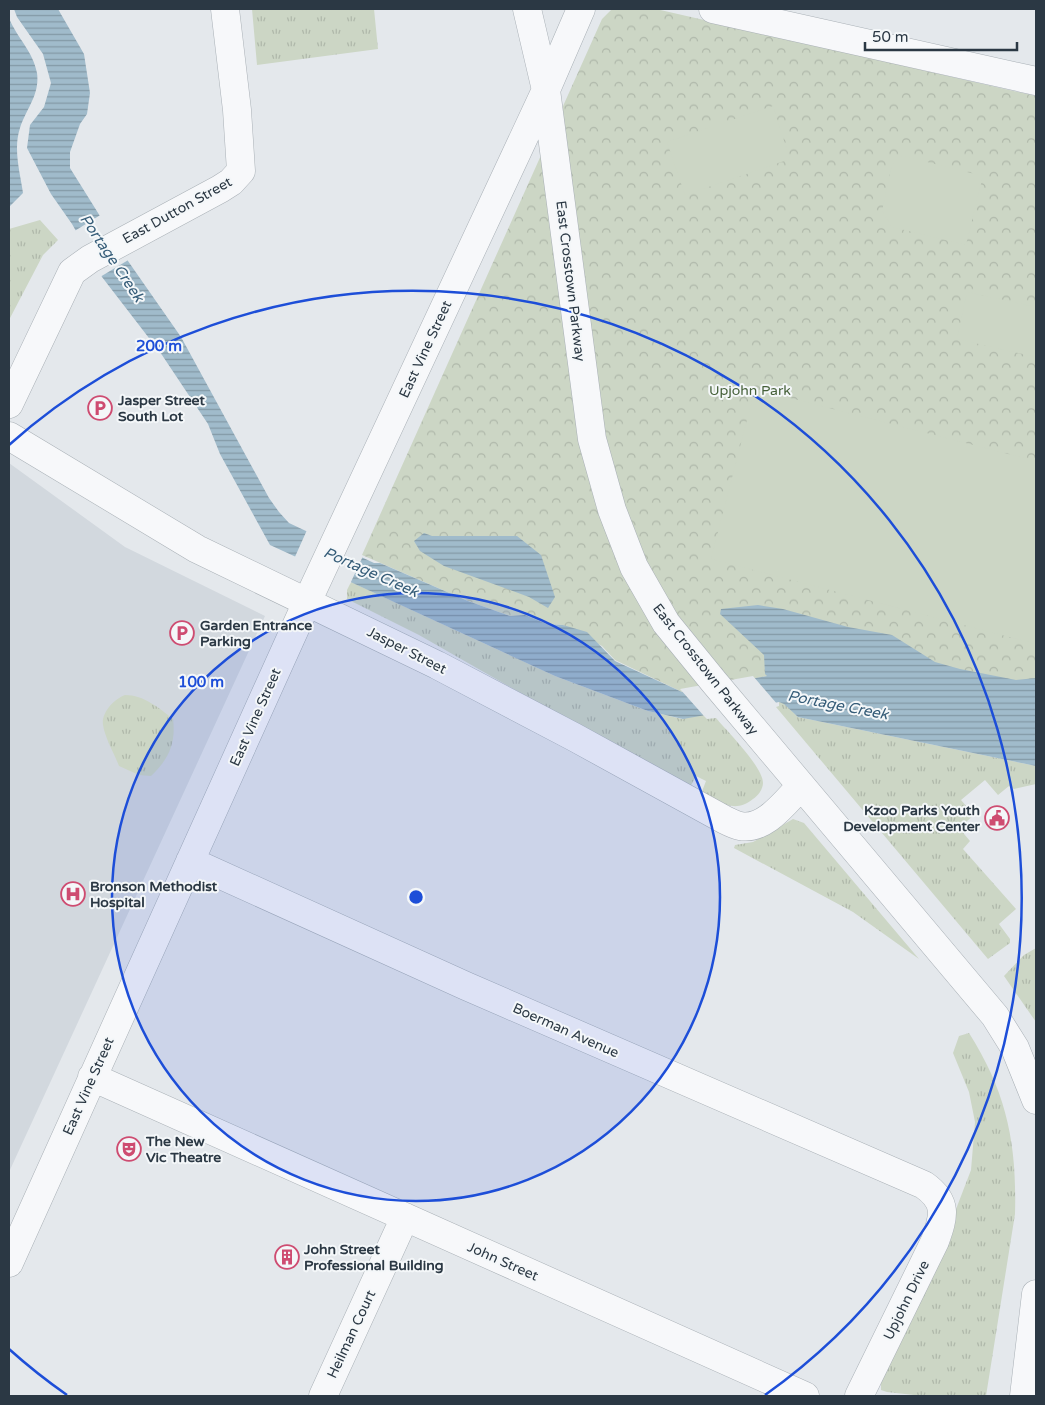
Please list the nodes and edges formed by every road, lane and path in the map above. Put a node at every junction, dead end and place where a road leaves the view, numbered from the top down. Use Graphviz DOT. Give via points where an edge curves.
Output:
graph roads {
  1 [pos="224,9"];
  2 [pos="527,9"];
  3 [pos="581,9"];
  4 [pos="713,9"];
  5 [pos="1036,81"];
  6 [pos="546,90"];
  7 [pos="9,404"];
  8 [pos="9,436"];
  9 [pos="307,602"];
  10 [pos="801,786"];
  11 [pos="190,861"];
  12 [pos="92,1077"];
  13 [pos="1036,1100"];
  14 [pos="940,1200"];
  15 [pos="405,1217"];
  16 [pos="9,1263"];
  17 [pos="1035,1312"];
  18 [pos="323,1396"];
  19 [pos="805,1396"];
  20 [pos="859,1396"];
  21 [pos="1024,1396"];
  1 -- 7 [label="street, East Dutton Street" via="241,171 232,182 77,267 67,281"];
  2 -- 6 [label="street, East Crosstown Parkway"];
  3 -- 6 [label="street, East Vine Street"];
  4 -- 5 [label="street"];
  6 -- 9 [label="street, East Vine Street"];
  6 -- 10 [label="street, East Crosstown Parkway" via="592,439 600,472 634,567 666,622"];
  8 -- 9 [label="street, Jasper Street" via="197,549"];
  9 -- 10 [label="street, Jasper Street" via="437,665 740,826 753,826 765,820"];
  9 -- 11 [label="street, East Vine Street"];
  10 -- 13 [label="street, East Crosstown Parkway" via="995,1016 1015,1048"];
  11 -- 12 [label="street, East Vine Street"];
  11 -- 14 [label="street, Boerman Avenue" via="466,986 924,1185"];
  12 -- 15 [label="street, John Street"];
  12 -- 16 [label="street, East Vine Street"];
  14 -- 20 [label="street, Upjohn Drive" via="940,1226 935,1240"];
  15 -- 18 [label="street, Heilman Court"];
  15 -- 19 [label="street, John Street"];
  17 -- 21 [label="street"];
}
